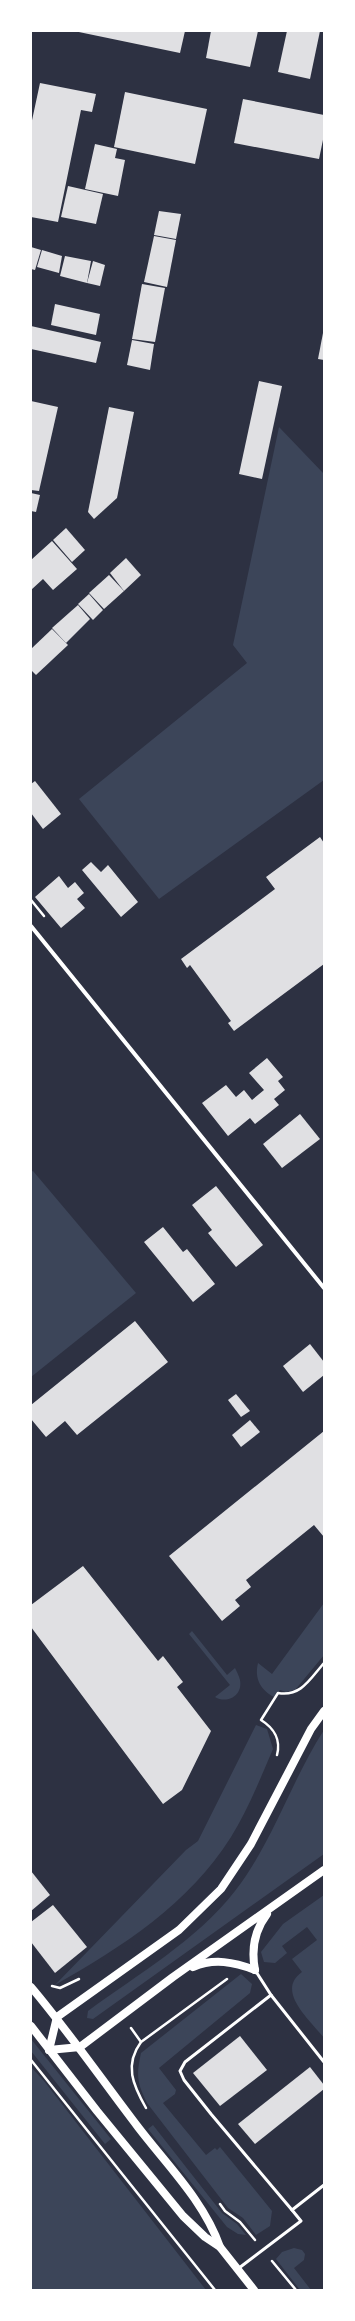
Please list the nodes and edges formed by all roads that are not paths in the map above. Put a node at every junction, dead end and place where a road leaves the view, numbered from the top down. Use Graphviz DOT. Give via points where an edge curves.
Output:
graph roads {
  1 [pos="31,926"];
  2 [pos="324,1288"];
  3 [pos="324,1711"];
  4 [pos="324,1870"];
  5 [pos="277,1904"];
  6 [pos="255,1970"];
  7 [pos="173,1978"];
  8 [pos="31,1987"];
  9 [pos="271,1995"];
  10 [pos="57,2017"];
  11 [pos="31,2026"];
  12 [pos="80,2047"];
  13 [pos="49,2050"];
  14 [pos="324,2062"];
  15 [pos="324,2185"];
  16 [pos="292,2210"];
  17 [pos="220,2247"];
  18 [pos="238,2270"];
  19 [pos="254,2290"];
  1 -- 2 [label="street"];
  3 -- 10 [label="main road" via="311,1728 251,1844 221,1889 179,1930"];
  4 -- 5 [label="main road"];
  5 -- 6 [label="main road" via="261,1922 256,1933 253,1952"];
  5 -- 7 [label="main road"];
  6 -- 7 [label="main road" via="227,1961 213,1962 198,1964"];
  6 -- 9 [label="lane"];
  7 -- 12 [label="main road"];
  8 -- 10 [label="main road"];
  9 -- 14 [label="lane"];
  9 -- 16 [label="lane" via="185,2062 180,2071 210,2114"];
  10 -- 12 [label="main road"];
  10 -- 13 [label="main road"];
  11 -- 13 [label="main road"];
  12 -- 13 [label="main road"];
  12 -- 17 [label="main road" via="198,2204 214,2229"];
  13 -- 17 [label="main road" via="183,2216"];
  15 -- 16 [label="lane"];
  16 -- 18 [label="lane" via="300,2221"];
  17 -- 18 [label="main road"];
  18 -- 19 [label="main road"];
}
